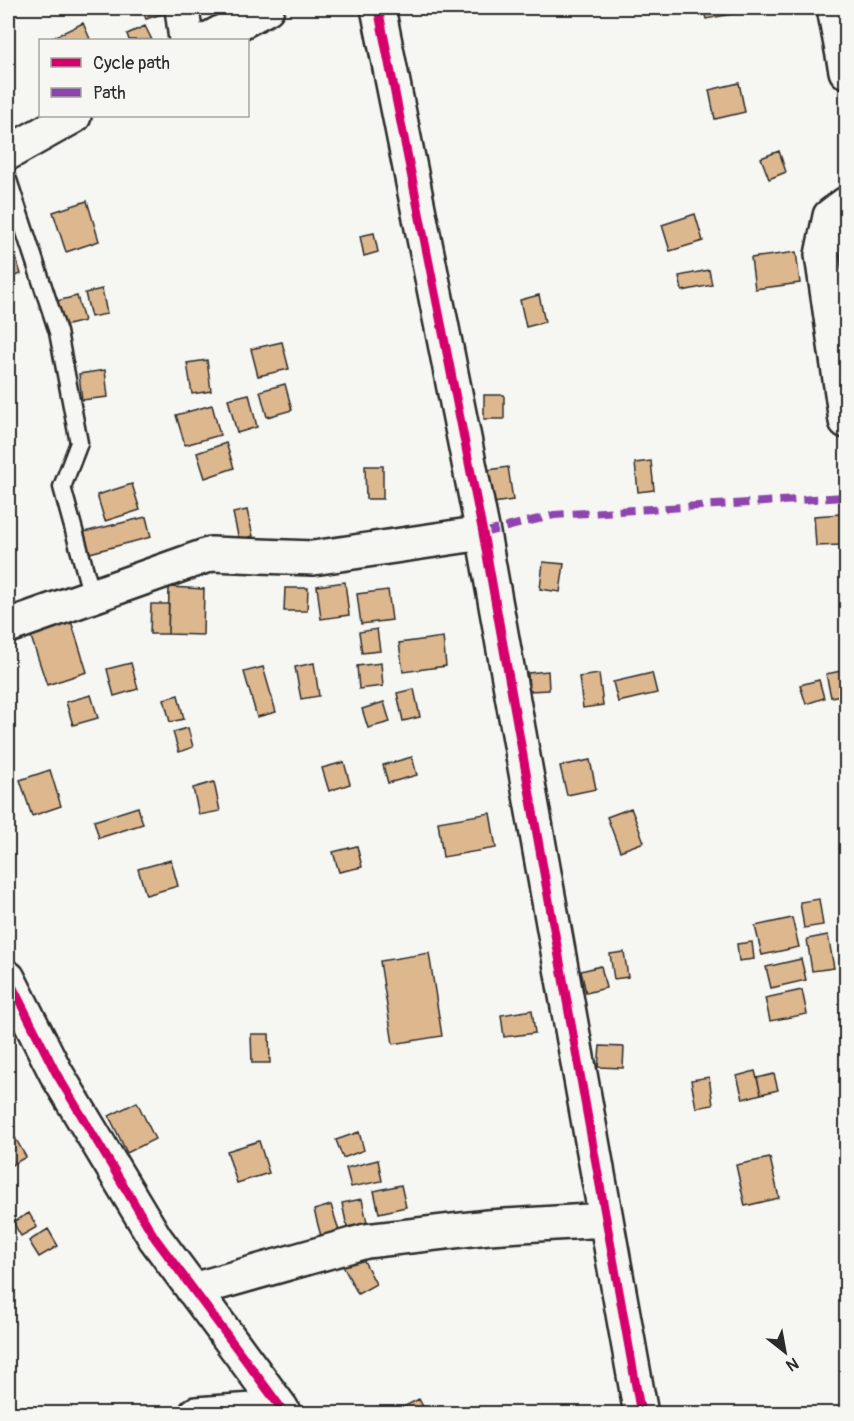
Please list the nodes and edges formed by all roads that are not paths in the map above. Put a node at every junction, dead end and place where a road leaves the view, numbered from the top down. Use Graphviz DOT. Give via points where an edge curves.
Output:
graph roads {
  1 [pos="182,8"];
  2 [pos="267,8"];
  3 [pos="378,8"];
  4 [pos="834,8"];
  5 [pos="186,39"];
  6 [pos="209,39"];
  7 [pos="846,71"];
  8 [pos="72,117"];
  9 [pos="8,153"];
  10 [pos="8,180"];
  11 [pos="846,204"];
  12 [pos="846,421"];
  13 [pos="483,533"];
  14 [pos="92,596"];
  15 [pos="8,626"];
  16 [pos="8,978"];
  17 [pos="606,1220"];
  18 [pos="193,1290"];
  19 [pos="283,1411"];
  20 [pos="196,1413"];
  21 [pos="641,1413"];
  1 -- 5 [label="street"];
  2 -- 6 [label="street"];
  3 -- 13 [label="street"];
  4 -- 7 [label="street"];
  8 -- 9 [label="street"];
  10 -- 14 [label="lane" via="58,332 79,443 62,488"];
  11 -- 12 [label="street" via="830,216 822,255"];
  13 -- 14 [label="street" via="313,558 211,554"];
  13 -- 17 [label="street"];
  14 -- 15 [label="street"];
  16 -- 18 [label="street" via="56,1073 155,1238"];
  17 -- 18 [label="street" via="488,1227 366,1241"];
  17 -- 21 [label="street"];
  18 -- 19 [label="street"];
  19 -- 20 [label="street"];
}
